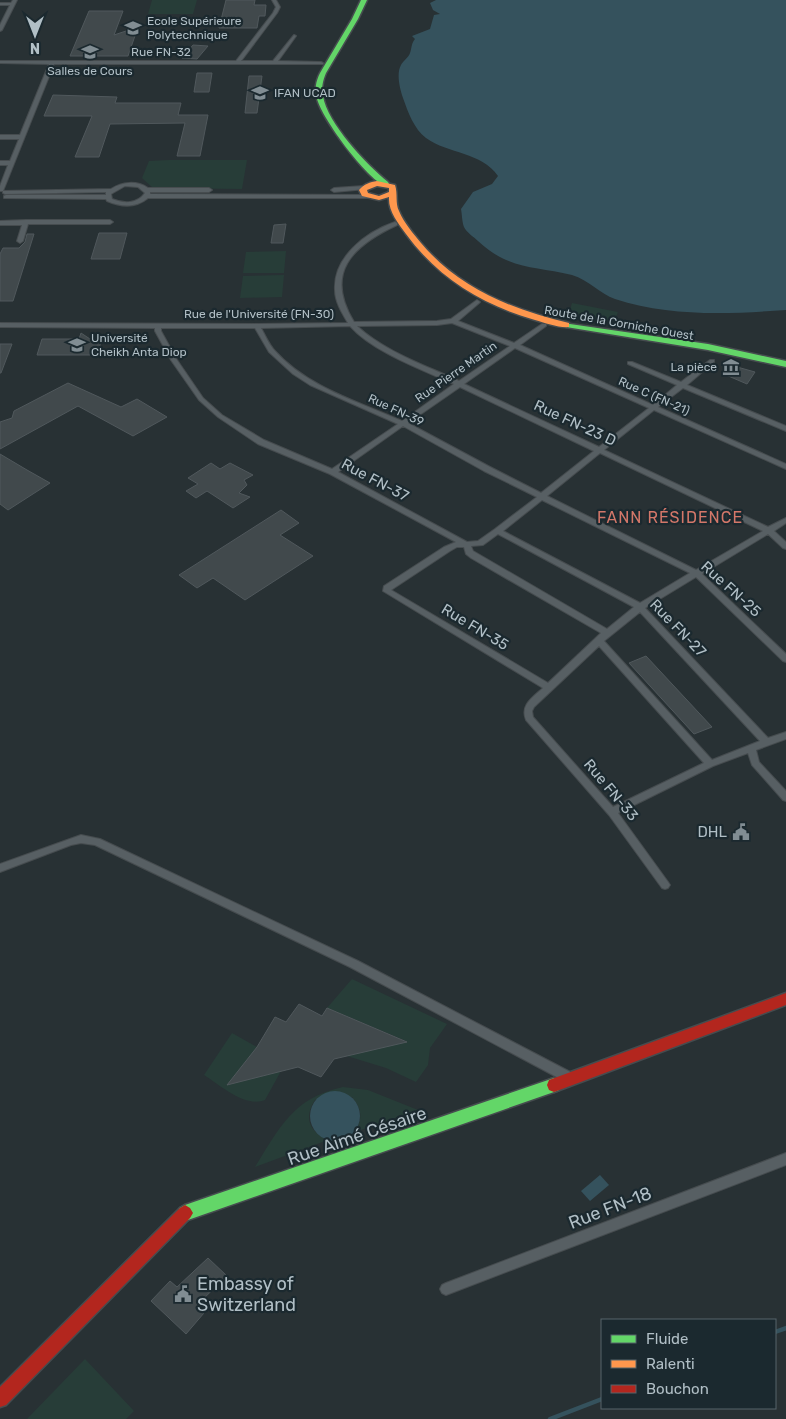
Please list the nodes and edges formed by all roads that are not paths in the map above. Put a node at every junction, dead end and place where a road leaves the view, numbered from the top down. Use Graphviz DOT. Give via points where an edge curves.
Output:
graph roads {
  1 [pos="274,0"];
  2 [pos="357,0"];
  3 [pos="364,0"];
  4 [pos="14,2"];
  5 [pos="0,4"];
  6 [pos="0,17"];
  7 [pos="7,17"];
  8 [pos="0,30"];
  9 [pos="294,36"];
  10 [pos="0,62"];
  11 [pos="52,62"];
  12 [pos="238,62"];
  13 [pos="275,62"];
  14 [pos="321,63"];
  15 [pos="0,136"];
  16 [pos="22,136"];
  17 [pos="0,163"];
  18 [pos="11,163"];
  19 [pos="389,189"];
  20 [pos="110,190"];
  21 [pos="369,192"];
  22 [pos="2,193"];
  23 [pos="147,193"];
  24 [pos="107,197"];
  25 [pos="0,223"];
  26 [pos="395,224"];
  27 [pos="25,225"];
  28 [pos="109,225"];
  29 [pos="0,228"];
  30 [pos="20,241"];
  31 [pos="478,302"];
  32 [pos="453,321"];
  33 [pos="352,324"];
  34 [pos="0,325"];
  35 [pos="158,325"];
  36 [pos="544,325"];
  37 [pos="257,326"];
  38 [pos="514,345"];
  39 [pos="712,361"];
  40 [pos="630,362"];
  41 [pos="786,364"];
  42 [pos="786,370"];
  43 [pos="460,384"];
  44 [pos="683,384"];
  45 [pos="653,408"];
  46 [pos="402,423"];
  47 [pos="786,429"];
  48 [pos="600,450"];
  49 [pos="786,468"];
  50 [pos="333,472"];
  51 [pos="542,496"];
  52 [pos="786,520"];
  53 [pos="768,530"];
  54 [pos="498,531"];
  55 [pos="467,545"];
  56 [pos="786,546"];
  57 [pos="696,573"];
  58 [pos="640,607"];
  59 [pos="607,633"];
  60 [pos="600,642"];
  61 [pos="786,659"];
  62 [pos="549,688"];
  63 [pos="786,735"];
  64 [pos="766,742"];
  65 [pos="751,748"];
  66 [pos="710,764"];
  67 [pos="786,797"];
  68 [pos="612,812"];
  69 [pos="0,868"];
  70 [pos="665,885"];
  71 [pos="786,999"];
  72 [pos="572,1079"];
  73 [pos="786,1159"];
  74 [pos="446,1289"];
  75 [pos="0,1400"];
  1 -- 12 [label="street" via="278,7 275,13"];
  2 -- 14 [label="main road, Route de la Corniche Ouest" via="348,23"];
  3 -- 19 [label="main road" via="355,22 323,73 319,92 327,114 366,170"];
  4 -- 5 [label="street"];
  4 -- 7 [label="street"];
  6 -- 7 [label="street"];
  7 -- 8 [label="street"];
  9 -- 13 [label="street"];
  10 -- 11 [label="street, Rue FN-32"];
  11 -- 12 [label="street, Rue FN-32"];
  11 -- 16 [label="street"];
  12 -- 13 [label="street, Rue FN-32"];
  13 -- 14 [label="street, Rue FN-32"];
  14 -- 21 [label="main road, Route de la Corniche Ouest" via="312,81 312,98"];
  15 -- 16 [label="street"];
  16 -- 18 [label="street"];
  17 -- 18 [label="street"];
  18 -- 22 [label="street"];
  19 -- 21 [label="main road" via="386,197"];
  19 -- 41 [label="main road, Route de la Corniche Ouest" via="393,207 431,262 462,286 491,301 562,324 720,349"];
  20 -- 22 [label="street"];
  20 -- 23 [label="street" via="133,184"];
  20 -- 24 [label="street"];
  21 -- 23 [label="street"];
  21 -- 23 [label="street"];
  21 -- 26 [label="main road, Route de la Corniche Ouest"];
  22 -- 24 [label="street"];
  23 -- 24 [label="street" via="129,203 118,203"];
  25 -- 27 [label="street"];
  26 -- 31 [label="main road, Route de la Corniche Ouest" via="416,254 434,272"];
  26 -- 33 [label="street" via="360,244 339,271 338,299"];
  27 -- 28 [label="street"];
  27 -- 29 [label="street"];
  27 -- 30 [label="street"];
  31 -- 32 [label="street"];
  31 -- 36 [label="main road, Route de la Corniche Ouest"];
  32 -- 33 [label="street, Rue de l'Université (FN-30)" via="437,324"];
  32 -- 38 [label="street, Rue de l'Université (FN-30)"];
  33 -- 37 [label="street, Rue de l'Université (FN-30)"];
  33 -- 43 [label="street, Rue FN-23 D" via="391,352"];
  34 -- 35 [label="street, Rue de l'Université (FN-30)"];
  35 -- 37 [label="street, Rue de l'Université (FN-30)"];
  35 -- 50 [label="street, Rue FN-37" via="170,355 201,399 220,416 261,442"];
  36 -- 38 [label="street, Rue Pierre Martin"];
  36 -- 42 [label="main road, Route de la Corniche Ouest" via="717,354"];
  37 -- 46 [label="street, Rue FN-39" via="271,351 295,373 312,384"];
  38 -- 43 [label="street, Rue Pierre Martin"];
  38 -- 45 [label="street, Rue C (FN-21)"];
  39 -- 44 [label="street"];
  40 -- 44 [label="street"];
  43 -- 46 [label="street, Rue Pierre Martin"];
  43 -- 48 [label="street, Rue FN-23 D"];
  44 -- 45 [label="street"];
  44 -- 47 [label="street"];
  45 -- 48 [label="street"];
  45 -- 49 [label="street, Rue C (FN-21)"];
  46 -- 50 [label="street, Rue Pierre Martin"];
  46 -- 51 [label="street, Rue FN-39"];
  48 -- 51 [label="street"];
  48 -- 53 [label="street, Rue FN-23 D"];
  50 -- 55 [label="street, Rue FN-37"];
  51 -- 54 [label="street"];
  51 -- 57 [label="street, Rue FN-25"];
  52 -- 53 [label="street"];
  53 -- 56 [label="street, Rue FN-23 D"];
  53 -- 57 [label="street"];
  54 -- 55 [label="street" via="480,543"];
  54 -- 58 [label="street, Rue FN-27"];
  55 -- 59 [label="street, Rue FN-37" via="474,556"];
  55 -- 62 [label="street, Rue FN-35" via="446,549 387,590"];
  57 -- 58 [label="street"];
  57 -- 61 [label="street, Rue FN-25"];
  58 -- 59 [label="street"];
  58 -- 64 [label="street, Rue FN-27"];
  59 -- 60 [label="street"];
  60 -- 62 [label="street"];
  60 -- 66 [label="street"];
  62 -- 68 [label="street, Rue FN-33" via="530,705 529,718"];
  63 -- 64 [label="street"];
  64 -- 65 [label="street"];
  65 -- 66 [label="street"];
  65 -- 67 [label="street" via="755,763"];
  66 -- 68 [label="street"];
  68 -- 70 [label="street, Rue FN-33"];
  69 -- 72 [label="street" via="81,839 97,842 354,964"];
  71 -- 72 [label="main road, Rue Aimé Césaire"];
  72 -- 75 [label="main road, Rue Aimé Césaire" via="188,1211"];
  73 -- 74 [label="street, Rue FN-18"];
}
